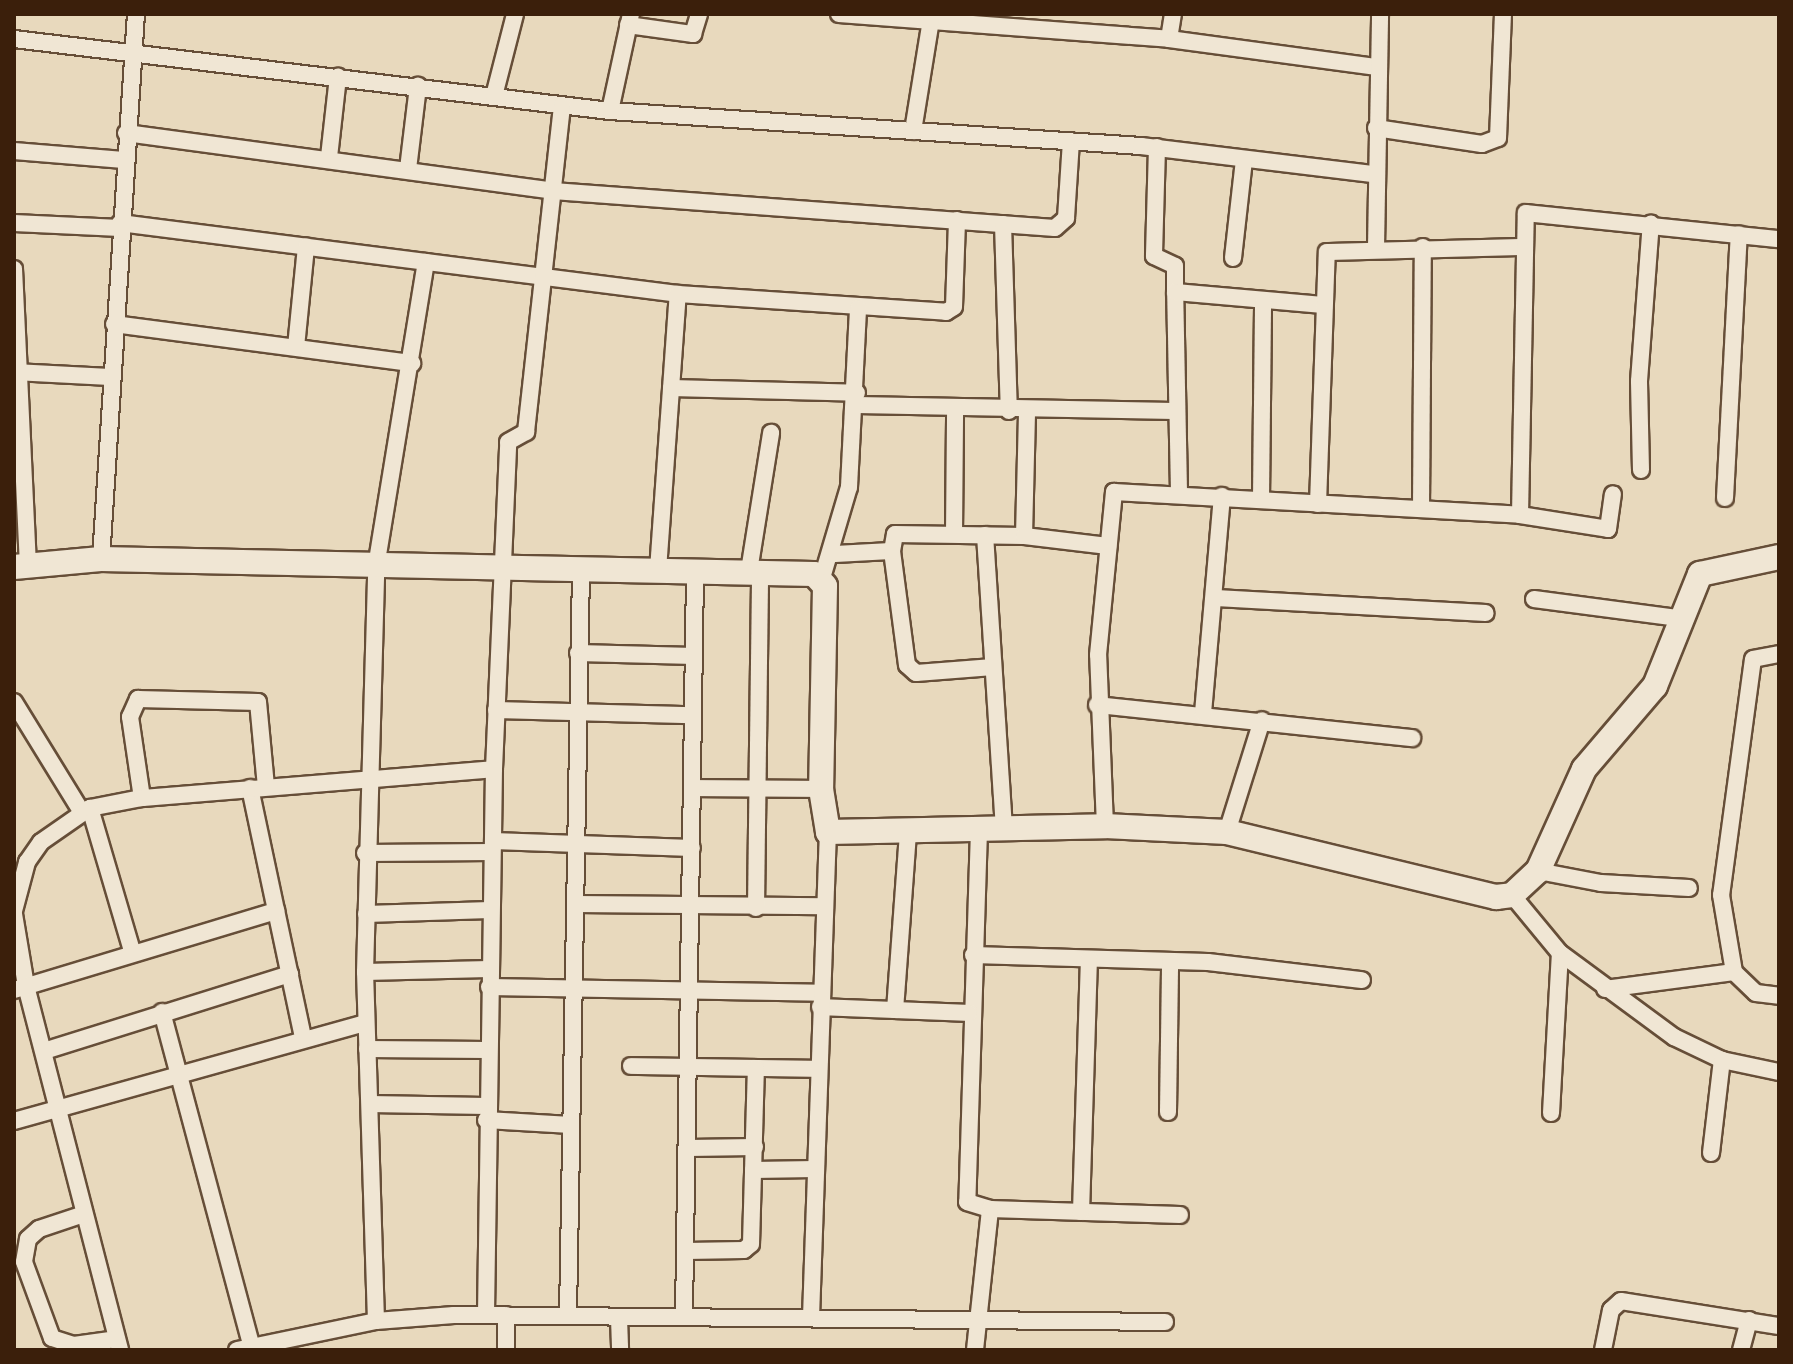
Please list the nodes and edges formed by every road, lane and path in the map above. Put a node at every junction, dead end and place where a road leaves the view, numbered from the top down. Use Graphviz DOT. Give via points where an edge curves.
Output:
graph roads {
  1 [pos="136,14"];
  2 [pos="515,14"];
  3 [pos="699,14"];
  4 [pos="839,14"];
  5 [pos="1173,14"];
  6 [pos="1380,14"];
  7 [pos="1503,14"];
  8 [pos="931,18"];
  9 [pos="629,19"];
  10 [pos="1060,21"];
  11 [pos="14,39"];
  12 [pos="1169,39"];
  13 [pos="131,53"];
  14 [pos="1377,67"];
  15 [pos="338,77"];
  16 [pos="418,86"];
  17 [pos="494,96"];
  18 [pos="562,106"];
  19 [pos="610,111"];
  20 [pos="1376,128"];
  21 [pos="913,131"];
  22 [pos="126,133"];
  23 [pos="1071,141"];
  24 [pos="1157,147"];
  25 [pos="14,151"];
  26 [pos="329,157"];
  27 [pos="124,160"];
  28 [pos="1244,160"];
  29 [pos="408,169"];
  30 [pos="1374,174"];
  31 [pos="553,191"];
  32 [pos="957,220"];
  33 [pos="14,223"];
  34 [pos="1651,223"];
  35 [pos="1003,224"];
  36 [pos="120,226"];
  37 [pos="1739,234"];
  38 [pos="1779,239"];
  39 [pos="306,246"];
  40 [pos="1423,247"];
  41 [pos="1522,247"];
  42 [pos="1376,248"];
  43 [pos="1233,258"];
  44 [pos="426,262"];
  45 [pos="14,269"];
  46 [pos="546,275"];
  47 [pos="1175,292"];
  48 [pos="678,294"];
  49 [pos="1263,302"];
  50 [pos="1323,305"];
  51 [pos="858,308"];
  52 [pos="114,324"];
  53 [pos="296,347"];
  54 [pos="412,363"];
  55 [pos="18,372"];
  56 [pos="110,377"];
  57 [pos="671,388"];
  58 [pos="857,399"];
  59 [pos="955,409"];
  60 [pos="1009,411"];
  61 [pos="1175,411"];
  62 [pos="1027,412"];
  63 [pos="771,433"];
  64 [pos="1641,470"];
  65 [pos="1179,492"];
  66 [pos="1613,494"];
  67 [pos="1222,496"];
  68 [pos="1725,498"];
  69 [pos="1261,499"];
  70 [pos="1318,504"];
  71 [pos="1421,509"];
  72 [pos="1520,515"];
  73 [pos="954,534"];
  74 [pos="985,535"];
  75 [pos="1024,536"];
  76 [pos="1108,546"];
  77 [pos="892,551"];
  78 [pos="834,554"];
  79 [pos="1779,557"];
  80 [pos="101,559"];
  81 [pos="21,565"];
  82 [pos="376,567"];
  83 [pos="500,567"];
  84 [pos="581,570"];
  85 [pos="658,570"];
  86 [pos="695,570"];
  87 [pos="754,571"];
  88 [pos="822,578"];
  89 [pos="1216,598"];
  90 [pos="1534,599"];
  91 [pos="1486,613"];
  92 [pos="1679,618"];
  93 [pos="578,653"];
  94 [pos="1779,654"];
  95 [pos="694,656"];
  96 [pos="993,667"];
  97 [pos="14,702"];
  98 [pos="1097,705"];
  99 [pos="496,710"];
  100 [pos="577,711"];
  101 [pos="1203,713"];
  102 [pos="692,715"];
  103 [pos="1262,720"];
  104 [pos="1412,738"];
  105 [pos="494,769"];
  106 [pos="368,779"];
  107 [pos="258,788"];
  108 [pos="693,788"];
  109 [pos="758,789"];
  110 [pos="821,789"];
  111 [pos="142,798"];
  112 [pos="86,810"];
  113 [pos="1105,826"];
  114 [pos="979,830"];
  115 [pos="1004,830"];
  116 [pos="828,832"];
  117 [pos="1227,832"];
  118 [pos="908,834"];
  119 [pos="575,845"];
  120 [pos="492,847"];
  121 [pos="692,848"];
  122 [pos="365,853"];
  123 [pos="1538,871"];
  124 [pos="1689,888"];
  125 [pos="1512,895"];
  126 [pos="576,904"];
  127 [pos="825,906"];
  128 [pos="692,907"];
  129 [pos="756,908"];
  130 [pos="490,910"];
  131 [pos="276,911"];
  132 [pos="14,912"];
  133 [pos="366,914"];
  134 [pos="132,951"];
  135 [pos="1560,953"];
  136 [pos="973,955"];
  137 [pos="1089,959"];
  138 [pos="1170,961"];
  139 [pos="489,969"];
  140 [pos="365,972"];
  141 [pos="1734,972"];
  142 [pos="290,974"];
  143 [pos="1362,980"];
  144 [pos="489,987"];
  145 [pos="20,988"];
  146 [pos="573,989"];
  147 [pos="1605,989"];
  148 [pos="690,990"];
  149 [pos="1779,996"];
  150 [pos="821,1000"];
  151 [pos="895,1010"];
  152 [pos="162,1012"];
  153 [pos="969,1013"];
  154 [pos="366,1023"];
  155 [pos="303,1037"];
  156 [pos="367,1049"];
  157 [pos="487,1050"];
  158 [pos="44,1051"];
  159 [pos="1722,1060"];
  160 [pos="631,1066"];
  161 [pos="689,1066"];
  162 [pos="756,1068"];
  163 [pos="818,1069"];
  164 [pos="1779,1072"];
  165 [pos="179,1074"];
  166 [pos="370,1104"];
  167 [pos="58,1107"];
  168 [pos="1168,1112"];
  169 [pos="486,1113"];
  170 [pos="1551,1113"];
  171 [pos="14,1121"];
  172 [pos="571,1125"];
  173 [pos="755,1147"];
  174 [pos="688,1148"];
  175 [pos="1711,1153"];
  176 [pos="815,1169"];
  177 [pos="753,1170"];
  178 [pos="990,1209"];
  179 [pos="1081,1212"];
  180 [pos="84,1214"];
  181 [pos="1180,1215"];
  182 [pos="686,1251"];
  183 [pos="486,1314"];
  184 [pos="506,1315"];
  185 [pos="568,1315"];
  186 [pos="684,1315"];
  187 [pos="811,1317"];
  188 [pos="619,1318"];
  189 [pos="977,1320"];
  190 [pos="1749,1320"];
  191 [pos="376,1321"];
  192 [pos="1165,1322"];
  193 [pos="1779,1326"];
  194 [pos="118,1344"];
  195 [pos="245,1348"];
  196 [pos="506,1350"];
  197 [pos="620,1350"];
  198 [pos="975,1350"];
  199 [pos="1603,1350"];
  200 [pos="1741,1350"];
  1 -- 13 [label="street"];
  2 -- 17 [label="street"];
  3 -- 9 [label="street" via="693,34"];
  4 -- 8 [label="street"];
  5 -- 12 [label="street"];
  6 -- 14 [label="street"];
  7 -- 20 [label="street" via="1498,138 1482,144"];
  8 -- 10 [label="street"];
  8 -- 21 [label="street"];
  9 -- 19 [label="street"];
  10 -- 12 [label="street"];
  11 -- 13 [label="street"];
  12 -- 14 [label="street"];
  13 -- 15 [label="street"];
  13 -- 22 [label="street"];
  14 -- 20 [label="street"];
  15 -- 16 [label="street"];
  15 -- 26 [label="street"];
  16 -- 17 [label="street"];
  16 -- 29 [label="street"];
  17 -- 18 [label="street"];
  18 -- 19 [label="street"];
  18 -- 31 [label="street"];
  19 -- 21 [label="street"];
  20 -- 30 [label="street"];
  21 -- 23 [label="street"];
  22 -- 26 [label="street"];
  22 -- 27 [label="street"];
  23 -- 24 [label="street"];
  23 -- 35 [label="street" via="1063,224"];
  24 -- 28 [label="street"];
  24 -- 47 [label="street" via="1154,256 1175,266"];
  25 -- 27 [label="street"];
  26 -- 29 [label="street"];
  27 -- 36 [label="street"];
  28 -- 30 [label="street"];
  28 -- 43 [label="street"];
  29 -- 31 [label="street"];
  30 -- 42 [label="street"];
  31 -- 32 [label="street"];
  31 -- 46 [label="street"];
  32 -- 35 [label="street"];
  32 -- 51 [label="street" via="950,312"];
  33 -- 36 [label="street"];
  34 -- 37 [label="street"];
  34 -- 41 [label="street" via="1530,212 1523,219"];
  34 -- 64 [label="street" via="1639,381"];
  35 -- 60 [label="street"];
  36 -- 39 [label="street"];
  36 -- 52 [label="street"];
  37 -- 38 [label="street"];
  37 -- 68 [label="street"];
  39 -- 44 [label="street"];
  39 -- 53 [label="street"];
  40 -- 41 [label="street"];
  40 -- 42 [label="street"];
  40 -- 71 [label="street"];
  41 -- 72 [label="street"];
  42 -- 50 [label="street" via="1327,252"];
  44 -- 46 [label="street"];
  44 -- 54 [label="street"];
  45 -- 55 [label="street"];
  46 -- 48 [label="street"];
  46 -- 83 [label="street" via="526,432 508,442"];
  47 -- 49 [label="street"];
  47 -- 61 [label="street"];
  48 -- 51 [label="street"];
  48 -- 57 [label="street"];
  49 -- 50 [label="street"];
  49 -- 69 [label="street"];
  50 -- 70 [label="street"];
  51 -- 58 [label="street"];
  52 -- 53 [label="street"];
  52 -- 56 [label="street"];
  53 -- 54 [label="street"];
  54 -- 82 [label="street"];
  55 -- 56 [label="street"];
  55 -- 81 [label="street"];
  56 -- 80 [label="street"];
  57 -- 58 [label="street"];
  57 -- 85 [label="street"];
  58 -- 59 [label="street"];
  58 -- 78 [label="street"];
  59 -- 60 [label="street"];
  59 -- 73 [label="street"];
  60 -- 62 [label="street"];
  61 -- 62 [label="street"];
  61 -- 65 [label="street"];
  62 -- 75 [label="street"];
  63 -- 87 [label="street"];
  65 -- 67 [label="street"];
  65 -- 76 [label="street" via="1114,492"];
  66 -- 72 [label="street" via="1608,529"];
  67 -- 69 [label="street"];
  67 -- 89 [label="street"];
  69 -- 70 [label="street"];
  70 -- 71 [label="street"];
  71 -- 72 [label="street"];
  73 -- 74 [label="street"];
  73 -- 77 [label="street" via="901,532"];
  74 -- 75 [label="street"];
  74 -- 96 [label="street"];
  75 -- 76 [label="street"];
  76 -- 98 [label="street"];
  77 -- 78 [label="street"];
  77 -- 96 [label="street" via="911,671"];
  78 -- 88 [label="street"];
  79 -- 92 [label="street" via="1700,574"];
  80 -- 81 [label="street"];
  80 -- 82 [label="street"];
  82 -- 83 [label="street"];
  82 -- 106 [label="street"];
  83 -- 84 [label="street"];
  83 -- 99 [label="street"];
  84 -- 85 [label="street"];
  84 -- 93 [label="street"];
  85 -- 86 [label="street"];
  86 -- 87 [label="street"];
  86 -- 95 [label="street"];
  87 -- 88 [label="street"];
  87 -- 109 [label="street"];
  88 -- 110 [label="street"];
  89 -- 91 [label="street"];
  89 -- 101 [label="street"];
  90 -- 92 [label="street"];
  92 -- 123 [label="street" via="1655,686 1584,769"];
  93 -- 95 [label="street"];
  93 -- 100 [label="street"];
  94 -- 141 [label="street" via="1753,659 1738,789 1727,827 1721,895"];
  95 -- 102 [label="street"];
  96 -- 115 [label="street"];
  97 -- 112 [label="street"];
  98 -- 101 [label="street"];
  98 -- 113 [label="street"];
  99 -- 100 [label="street"];
  99 -- 105 [label="street"];
  100 -- 102 [label="street"];
  100 -- 119 [label="street"];
  101 -- 103 [label="street"];
  102 -- 108 [label="street"];
  103 -- 104 [label="street"];
  103 -- 117 [label="street"];
  105 -- 106 [label="street"];
  105 -- 120 [label="street"];
  106 -- 107 [label="street"];
  106 -- 122 [label="street"];
  107 -- 111 [label="street"];
  107 -- 111 [label="street" via="258,702 138,699 129,709"];
  107 -- 131 [label="street"];
  108 -- 109 [label="street"];
  108 -- 121 [label="street"];
  109 -- 110 [label="street"];
  109 -- 129 [label="street"];
  110 -- 116 [label="street"];
  111 -- 112 [label="street"];
  112 -- 132 [label="street" via="41,842 27,862"];
  112 -- 134 [label="street"];
  113 -- 115 [label="street"];
  113 -- 117 [label="street"];
  114 -- 115 [label="street"];
  114 -- 118 [label="street"];
  114 -- 136 [label="street"];
  116 -- 118 [label="street"];
  116 -- 127 [label="street"];
  117 -- 125 [label="street" via="1496,897"];
  118 -- 151 [label="street"];
  119 -- 120 [label="street"];
  119 -- 121 [label="street"];
  119 -- 126 [label="street"];
  120 -- 122 [label="street"];
  120 -- 130 [label="street"];
  121 -- 128 [label="street"];
  122 -- 133 [label="street"];
  123 -- 124 [label="street" via="1601,883"];
  123 -- 125 [label="street"];
  125 -- 135 [label="street"];
  126 -- 128 [label="street"];
  126 -- 146 [label="street"];
  127 -- 129 [label="street"];
  127 -- 150 [label="street"];
  128 -- 129 [label="street"];
  128 -- 148 [label="street"];
  130 -- 133 [label="street"];
  130 -- 139 [label="street"];
  131 -- 134 [label="street"];
  131 -- 142 [label="street"];
  132 -- 145 [label="street"];
  133 -- 140 [label="street"];
  134 -- 145 [label="street"];
  135 -- 147 [label="street"];
  135 -- 170 [label="street"];
  136 -- 137 [label="street"];
  136 -- 153 [label="street"];
  137 -- 138 [label="street"];
  137 -- 179 [label="street"];
  138 -- 143 [label="street"];
  138 -- 168 [label="street"];
  139 -- 140 [label="street"];
  139 -- 144 [label="street"];
  140 -- 154 [label="street"];
  141 -- 147 [label="street"];
  141 -- 149 [label="street" via="1756,993"];
  142 -- 152 [label="street"];
  142 -- 155 [label="street"];
  144 -- 146 [label="street"];
  144 -- 157 [label="street"];
  145 -- 158 [label="street"];
  146 -- 148 [label="street"];
  146 -- 172 [label="street"];
  147 -- 159 [label="street" via="1674,1037"];
  148 -- 150 [label="street"];
  148 -- 161 [label="street"];
  150 -- 151 [label="street"];
  150 -- 163 [label="street"];
  151 -- 153 [label="street"];
  152 -- 158 [label="street"];
  152 -- 165 [label="street"];
  153 -- 178 [label="street" via="964,1194 973,1207"];
  154 -- 155 [label="street"];
  154 -- 156 [label="street"];
  155 -- 165 [label="street"];
  156 -- 157 [label="street"];
  156 -- 166 [label="street"];
  157 -- 169 [label="street"];
  158 -- 167 [label="street"];
  159 -- 164 [label="street"];
  159 -- 175 [label="street"];
  160 -- 161 [label="street"];
  161 -- 162 [label="street"];
  161 -- 174 [label="street"];
  162 -- 163 [label="street"];
  162 -- 173 [label="street"];
  163 -- 176 [label="street"];
  165 -- 167 [label="street"];
  165 -- 195 [label="street"];
  166 -- 169 [label="street"];
  166 -- 191 [label="street"];
  167 -- 171 [label="street"];
  167 -- 180 [label="street"];
  169 -- 172 [label="street"];
  169 -- 183 [label="street"];
  172 -- 185 [label="street"];
  173 -- 174 [label="street"];
  173 -- 177 [label="street"];
  174 -- 182 [label="street"];
  176 -- 177 [label="street"];
  176 -- 187 [label="street"];
  177 -- 182 [label="street" via="749,1248"];
  178 -- 179 [label="street"];
  178 -- 189 [label="street"];
  179 -- 181 [label="street"];
  180 -- 194 [label="street"];
  180 -- 194 [label="street" via="39,1229 28,1239 24,1262 52,1338 74,1345"];
  182 -- 186 [label="street"];
  183 -- 184 [label="street"];
  183 -- 191 [label="street"];
  184 -- 185 [label="street"];
  184 -- 196 [label="street"];
  185 -- 188 [label="street"];
  186 -- 187 [label="street"];
  186 -- 188 [label="street"];
  187 -- 189 [label="street"];
  188 -- 197 [label="street"];
  189 -- 192 [label="street"];
  189 -- 198 [label="street"];
  190 -- 193 [label="street"];
  190 -- 199 [label="street" via="1621,1301 1611,1310"];
  190 -- 200 [label="street"];
  191 -- 195 [label="street"];
}
